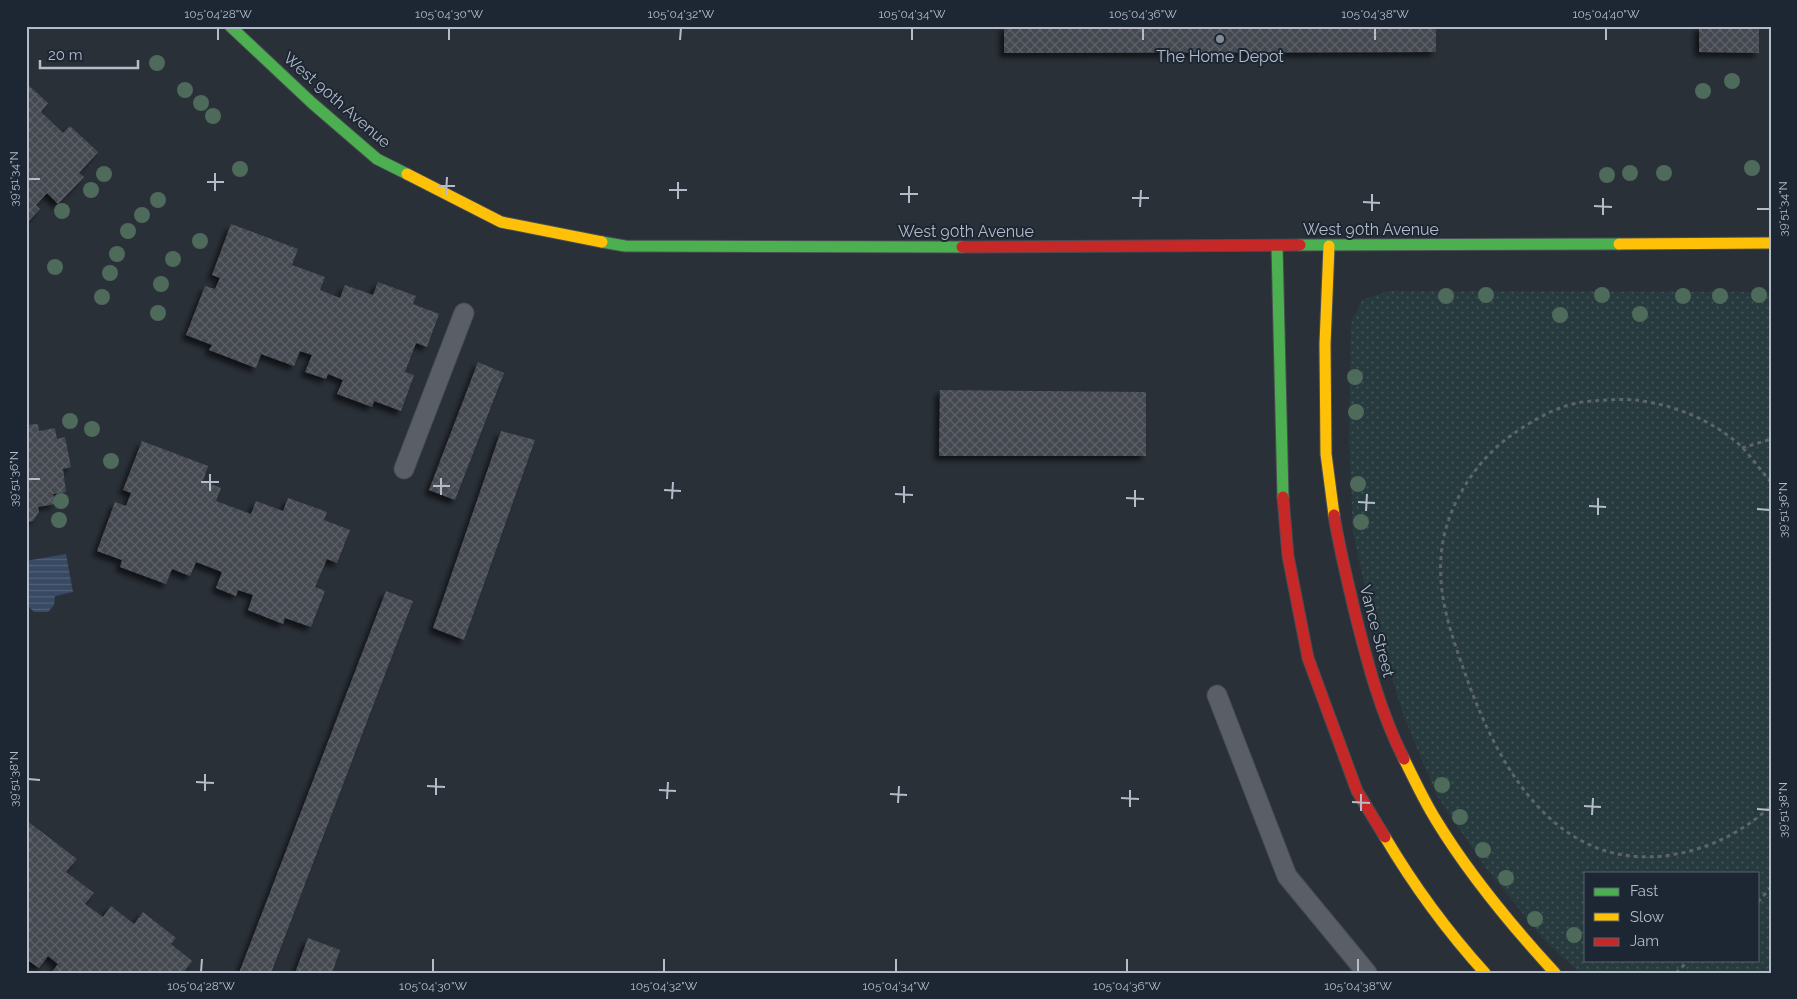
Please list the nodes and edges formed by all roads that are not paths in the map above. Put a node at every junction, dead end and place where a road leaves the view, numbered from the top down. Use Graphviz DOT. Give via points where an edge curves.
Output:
graph roads {
  1 [pos="230,26"];
  2 [pos="1771,243"];
  3 [pos="1277,246"];
  4 [pos="1329,246"];
  5 [pos="464,313"];
  6 [pos="404,469"];
  7 [pos="1217,695"];
  8 [pos="1367,973"];
  9 [pos="1485,973"];
  10 [pos="1555,973"];
  1 -- 3 [label="street, West 90th Avenue" via="378,159 501,222 625,246"];
  2 -- 4 [label="street, West 90th Avenue"];
  3 -- 4 [label="street, West 90th Avenue"];
  3 -- 9 [label="street" via="1283,501 1291,572 1308,658 1357,791 1402,866 1453,938"];
  4 -- 10 [label="street, Vance Street" via="1324,344 1326,454 1338,541 1367,662 1391,734 1435,819 1505,918"];
  5 -- 6 [label="lane"];
  7 -- 8 [label="lane" via="1286,876"];
}
